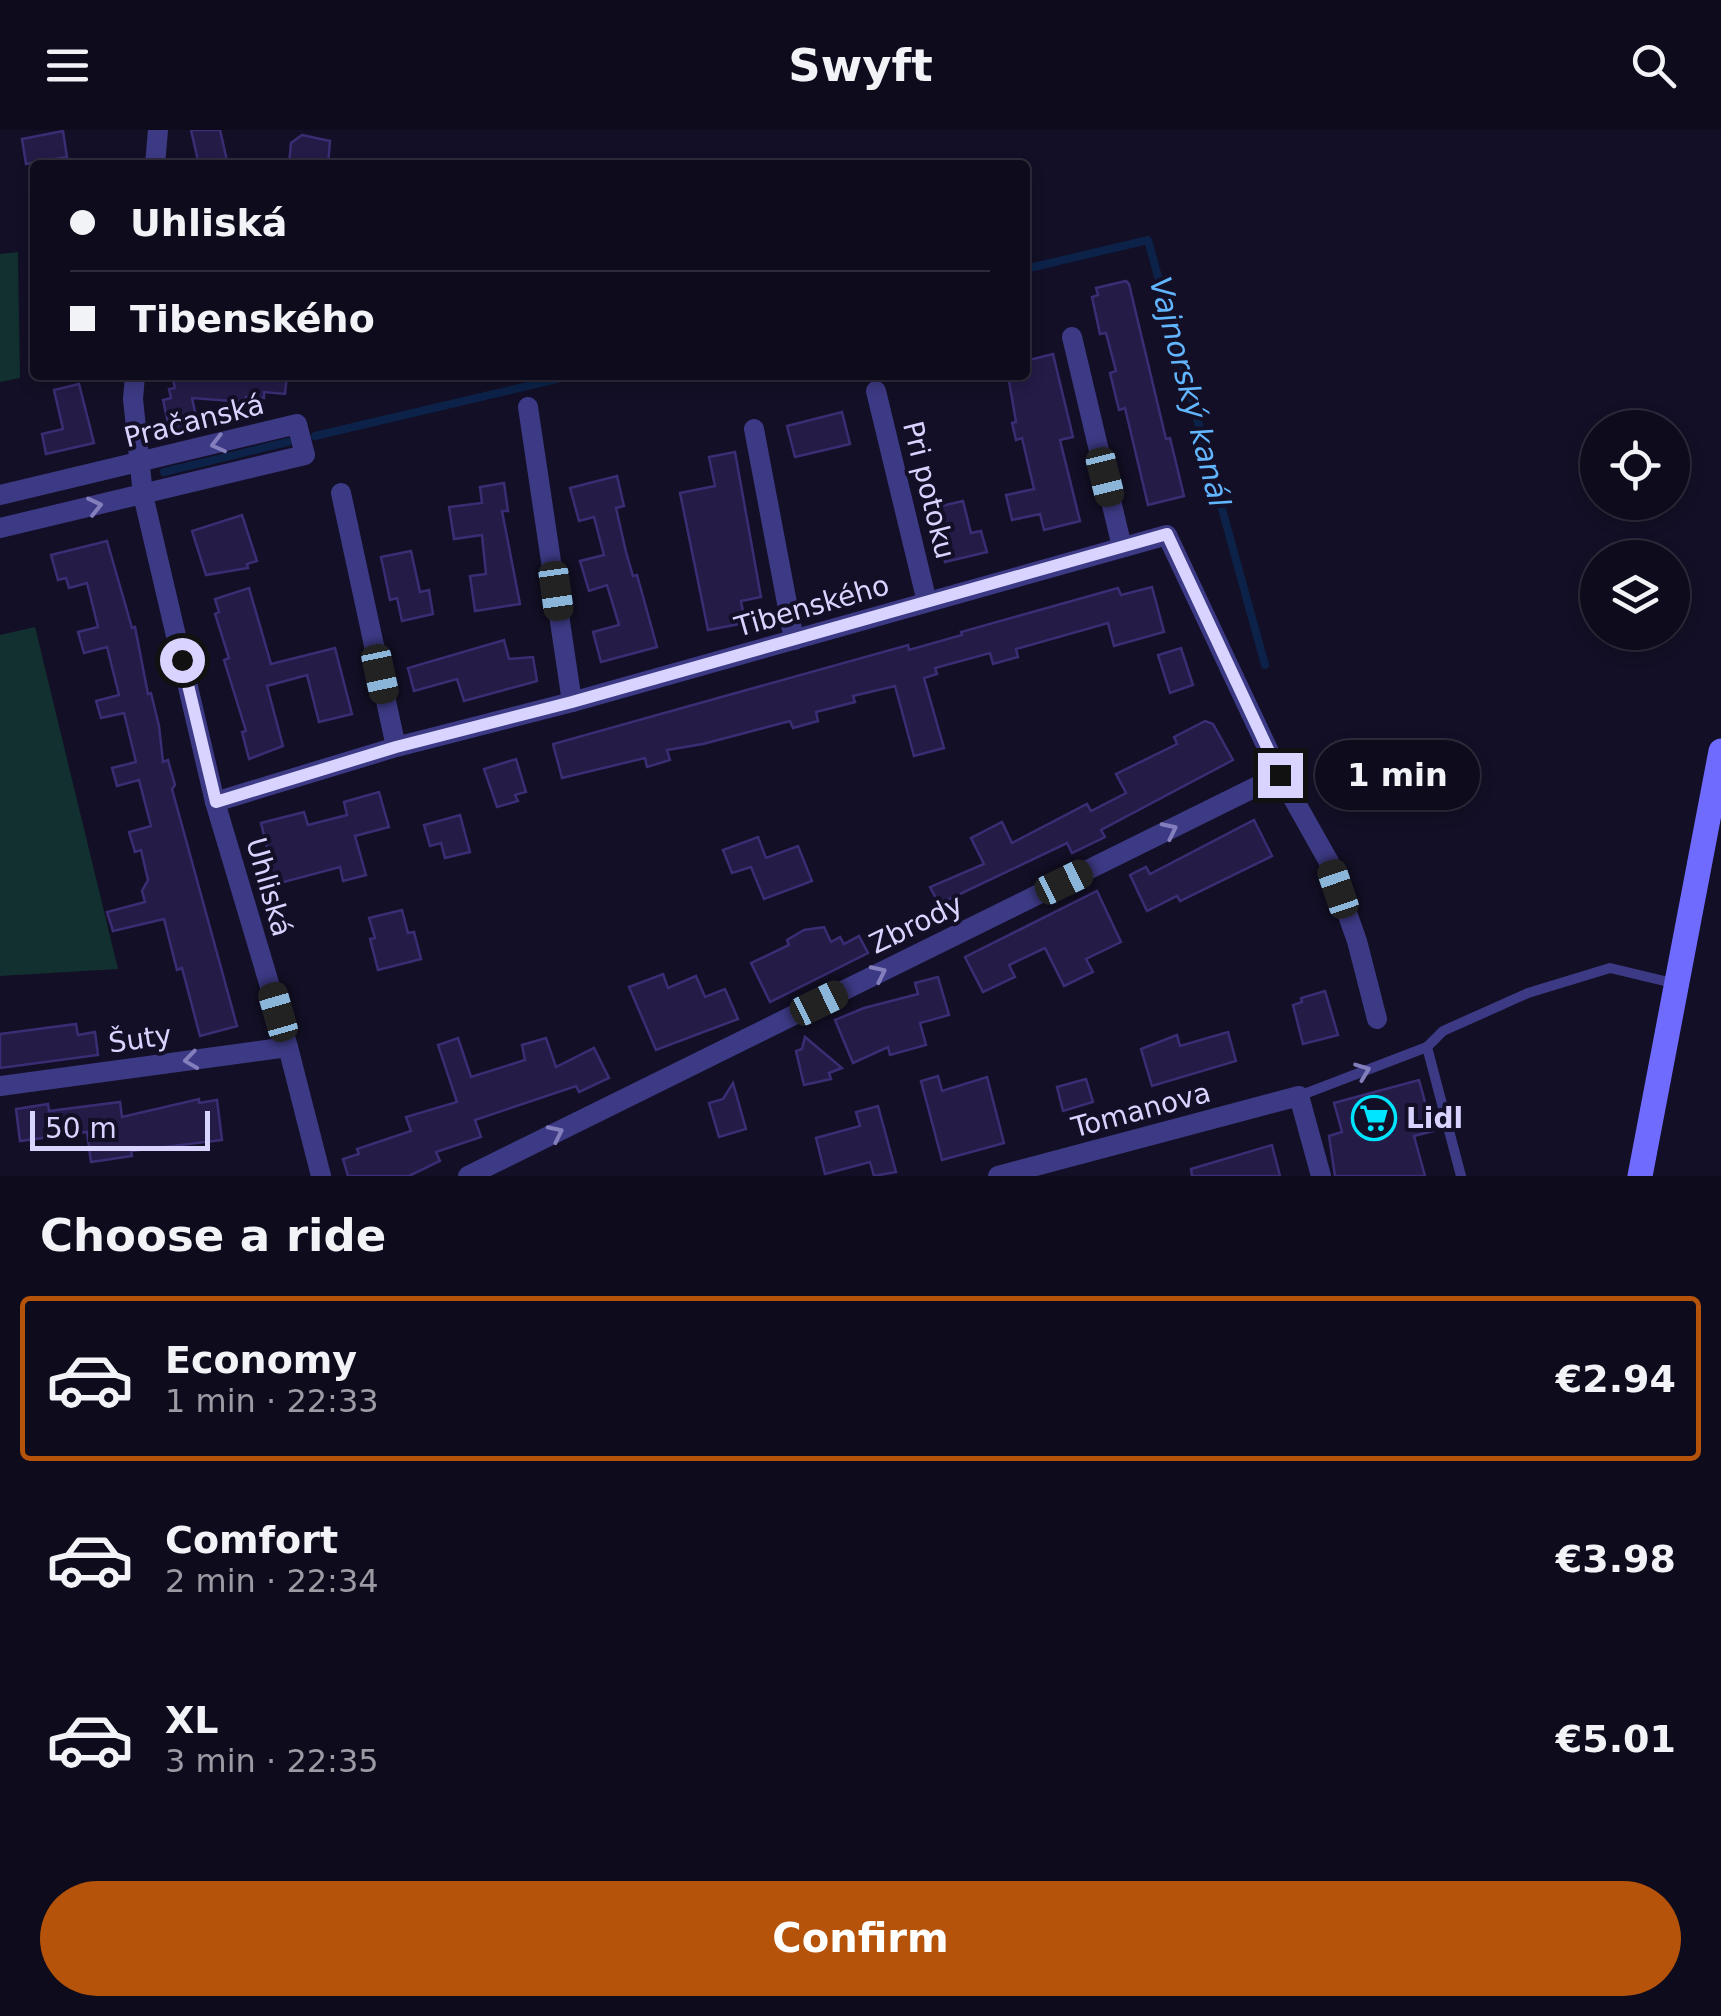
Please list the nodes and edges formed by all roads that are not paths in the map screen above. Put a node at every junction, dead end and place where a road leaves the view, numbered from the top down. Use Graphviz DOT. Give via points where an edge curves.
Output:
graph roads {
  1 [pos="158,130"];
  2 [pos="155,160"];
  3 [pos="1072,337"];
  4 [pos="135,380"];
  5 [pos="876,392"];
  6 [pos="528,407"];
  7 [pos="754,429"];
  8 [pos="140,463"];
  9 [pos="341,493"];
  10 [pos="0,495"];
  11 [pos="143,495"];
  12 [pos="0,528"];
  13 [pos="1122,547"];
  14 [pos="927,602"];
  15 [pos="794,640"];
  16 [pos="572,702"];
  17 [pos="396,747"];
  18 [pos="1721,751"];
  19 [pos="1280,775"];
  20 [pos="216,802"];
  21 [pos="1677,984"];
  22 [pos="1377,1018"];
  23 [pos="288,1047"];
  24 [pos="1428,1048"];
  25 [pos="0,1086"];
  26 [pos="1299,1096"];
  27 [pos="321,1176"];
  28 [pos="468,1176"];
  29 [pos="998,1176"];
  30 [pos="1321,1176"];
  31 [pos="1461,1176"];
  32 [pos="1640,1176"];
  1 -- 2 [label="street"];
  3 -- 13 [label="street"];
  4 -- 8 [label="street, Uhliská"];
  5 -- 14 [label="street, Pri potoku"];
  6 -- 16 [label="street"];
  7 -- 15 [label="street"];
  8 -- 10 [label="street, Pračanská"];
  8 -- 11 [label="street, Uhliská"];
  11 -- 8 [label="street, Pračanská, one-way" via="305,455 297,424"];
  9 -- 17 [label="street"];
  12 -- 11 [label="street, Pračanská, one-way"];
  11 -- 20 [label="street, Uhliská"];
  13 -- 14 [label="street, Tibenského"];
  13 -- 19 [label="street, Tibenského" via="1167,534"];
  14 -- 15 [label="street, Tibenského"];
  15 -- 16 [label="street, Tibenského"];
  16 -- 17 [label="street, Tibenského"];
  17 -- 20 [label="street, Tibenského"];
  18 -- 21 [label="main road"];
  19 -- 22 [label="street" via="1329,862"];
  28 -- 19 [label="street, Zbrody, one-way"];
  20 -- 23 [label="street, Uhliská"];
  21 -- 24 [label="lane" via="1610,968 1528,993 1443,1031"];
  21 -- 32 [label="main road"];
  23 -- 25 [label="street, Šuty, one-way"];
  23 -- 27 [label="street, Uhliská"];
  26 -- 24 [label="lane, one-way"];
  24 -- 31 [label="lane"];
  26 -- 29 [label="street, Tomanova"];
  26 -- 30 [label="street"];
}
